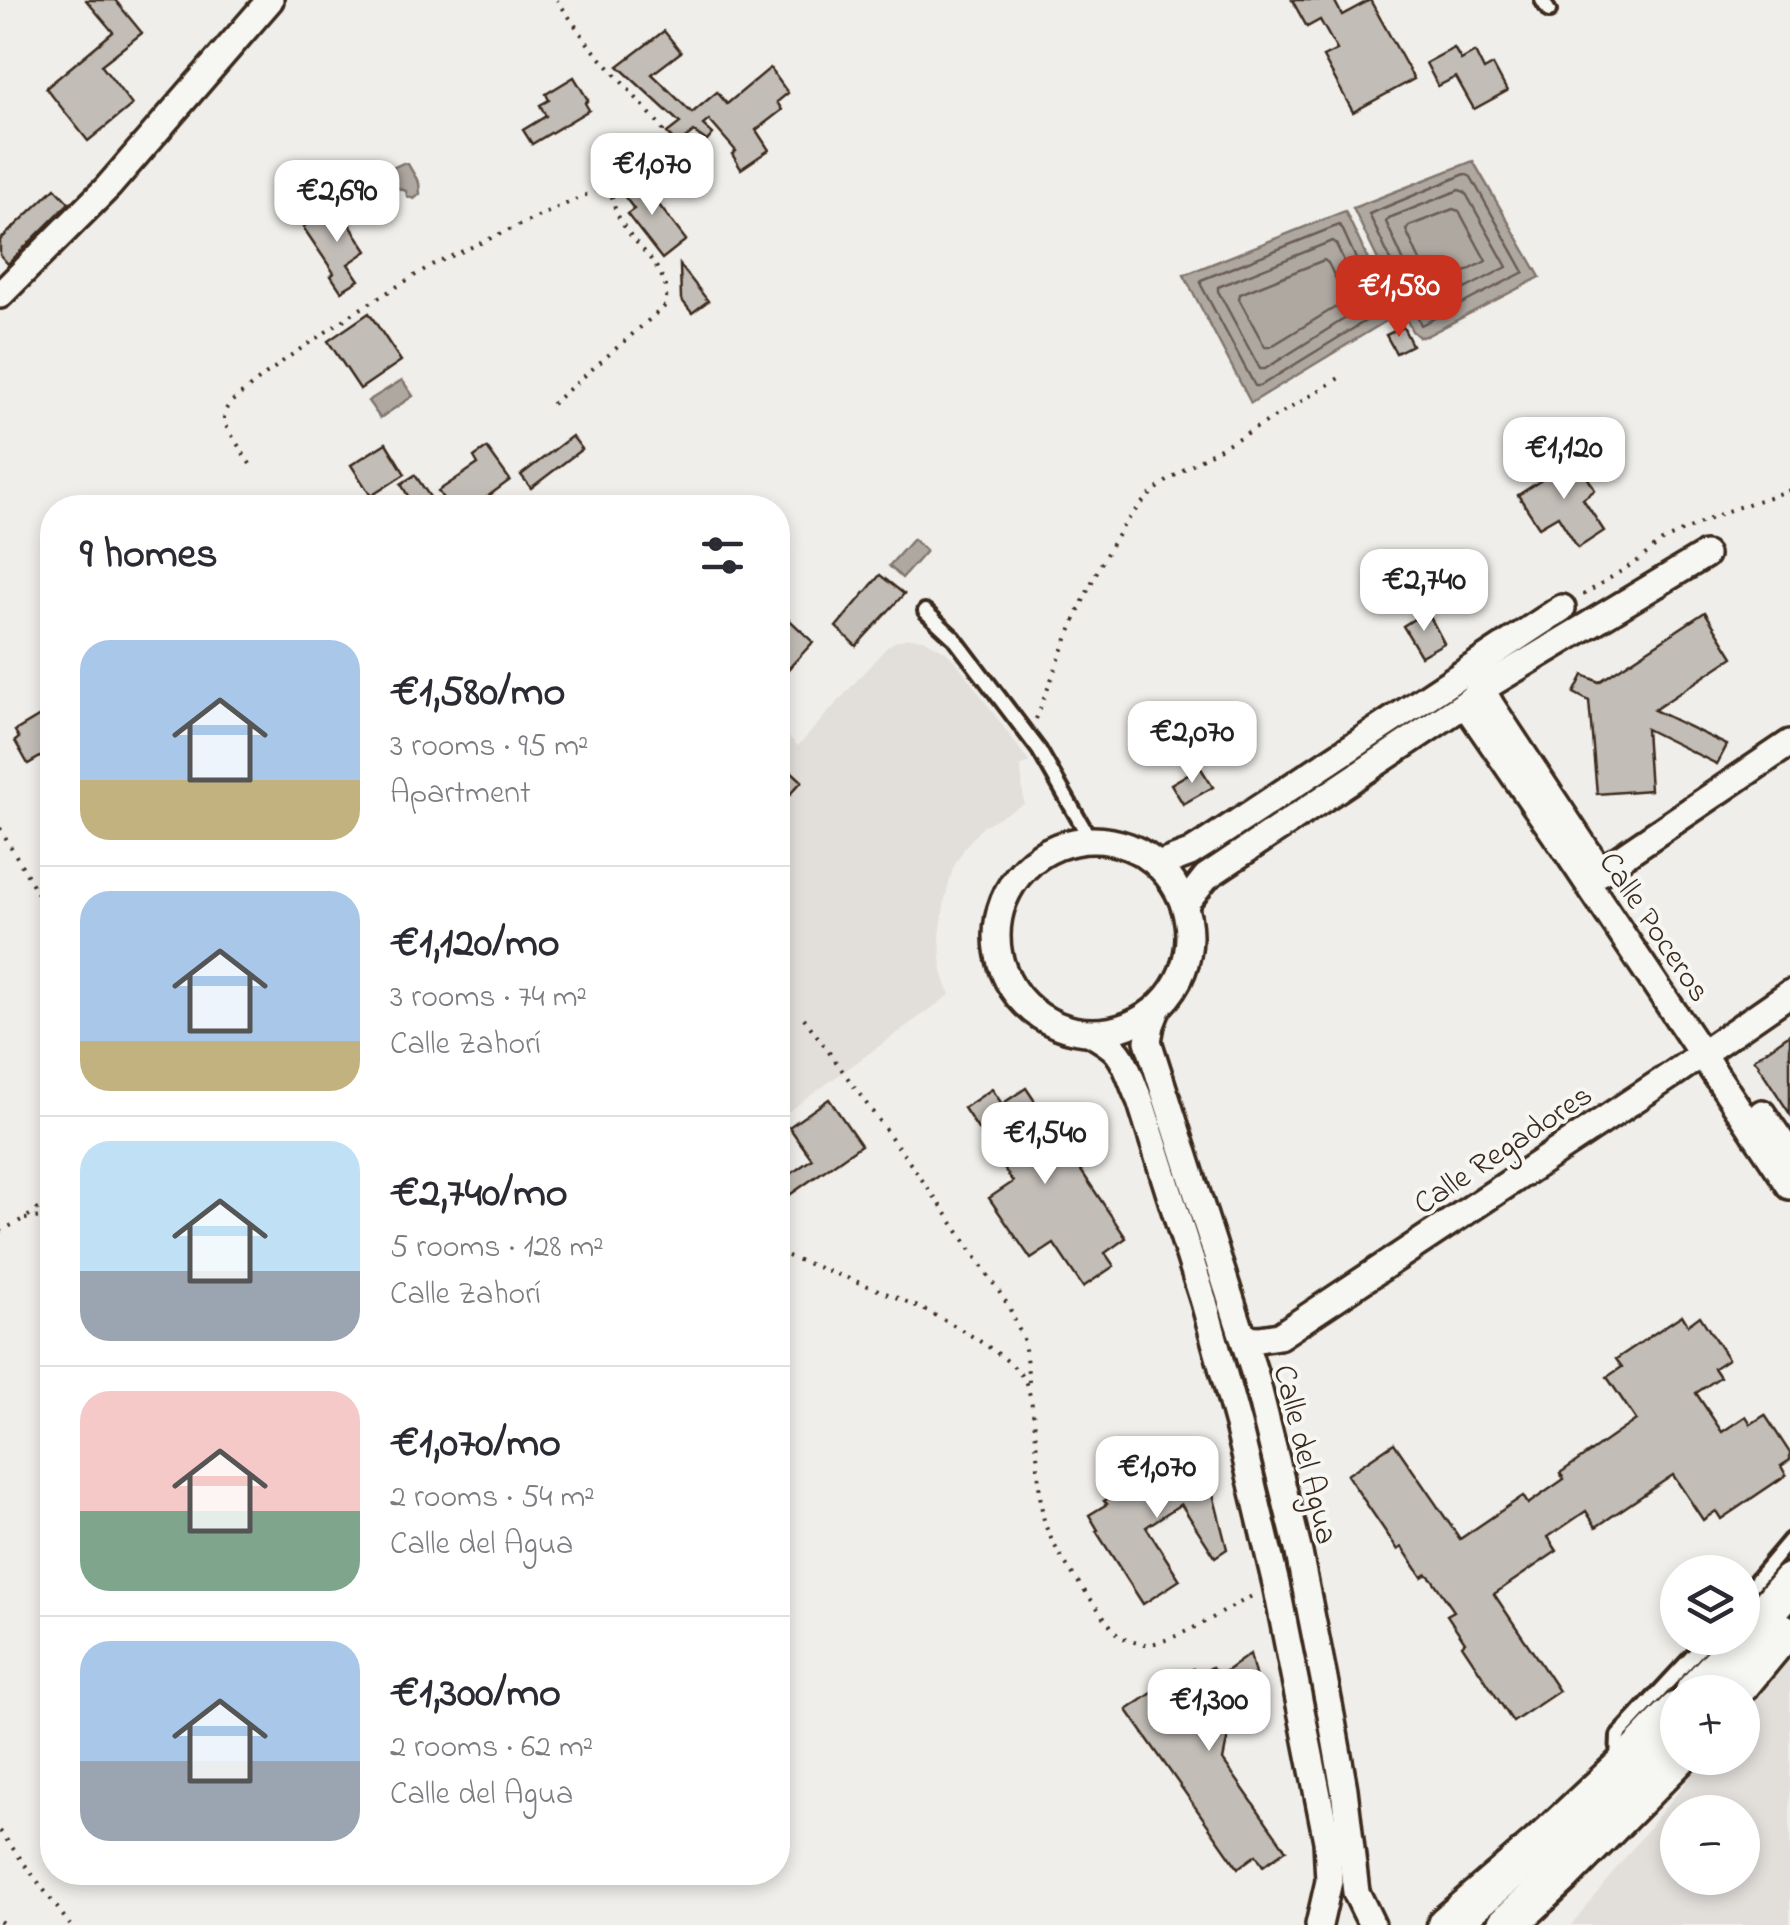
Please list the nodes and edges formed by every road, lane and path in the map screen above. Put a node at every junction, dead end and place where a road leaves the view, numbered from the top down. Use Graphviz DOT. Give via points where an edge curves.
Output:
graph roads {
  1 [pos="270,0"];
  2 [pos="557,0"];
  3 [pos="610,184"];
  4 [pos="0,295"];
  5 [pos="1340,378"];
  6 [pos="552,404"];
  7 [pos="250,464"];
  8 [pos="1790,490"];
  9 [pos="1705,554"];
  10 [pos="1562,608"];
  11 [pos="924,611"];
  12 [pos="1472,687"];
  13 [pos="1029,737"];
  14 [pos="1790,743"];
  15 [pos="0,828"];
  16 [pos="1090,839"];
  17 [pos="1158,865"];
  18 [pos="1601,871"];
  19 [pos="40,897"];
  20 [pos="1184,905"];
  21 [pos="1790,993"];
  22 [pos="1158,1007"];
  23 [pos="1790,1010"];
  24 [pos="804,1018"];
  25 [pos="1091,1032"];
  26 [pos="1712,1054"];
  27 [pos="1790,1154"];
  28 [pos="1790,1186"];
  29 [pos="40,1208"];
  30 [pos="40,1218"];
  31 [pos="25,1220"];
  32 [pos="0,1231"];
  33 [pos="790,1256"];
  34 [pos="1244,1338"];
  35 [pos="1255,1376"];
  36 [pos="1031,1399"];
  37 [pos="1790,1540"];
  38 [pos="1760,1576"];
  39 [pos="1790,1583"];
  40 [pos="1276,1584"];
  41 [pos="1790,1623"];
  42 [pos="1693,1655"];
  43 [pos="1711,1675"];
  44 [pos="1747,1675"];
  45 [pos="1660,1729"];
  46 [pos="1616,1773"];
  47 [pos="1660,1774"];
  48 [pos="0,1832"];
  49 [pos="70,1925"];
  50 [pos="1319,1925"];
  51 [pos="1372,1925"];
  52 [pos="1447,1925"];
  53 [pos="1507,1925"];
  1 -- 4 [label="street" via="108,187"];
  2 -- 3 [label="path" via="662,131 660,148"];
  3 -- 6 [label="path" via="614,209 664,280 665,306"];
  3 -- 7 [label="path" via="432,265 287,358 224,412"];
  5 -- 13 [label="path" via="1147,497 1101,566"];
  8 -- 10 [label="path" via="1662,541"];
  9 -- 12 [label="street"];
  10 -- 12 [label="street"];
  11 -- 13 [label="lane" via="954,638"];
  12 -- 17 [label="street" via="1190,853"];
  12 -- 18 [label="street, Calle Poceros"];
  12 -- 20 [label="street" via="1206,877"];
  12 -- 26 [label="street, Calle Poceros"];
  13 -- 16 [label="lane"];
  14 -- 18 [label="street"];
  15 -- 19 [label="path"];
  16 -- 17 [label="street" via="1138,850"];
  16 -- 25 [label="street" via="1061,844 1024,869 1001,907 997,936 1015,992 1062,1028"];
  17 -- 20 [label="street"];
  18 -- 26 [label="street, Calle Poceros"];
  20 -- 22 [label="street" via="1190,932 1186,960"];
  21 -- 26 [label="street, Calle Regadores"];
  22 -- 25 [label="street" via="1116,1030"];
  22 -- 34 [label="street, Calle del Agua" via="1148,1041"];
  23 -- 26 [label="street, Calle Regadores"];
  24 -- 36 [label="path" via="1008,1305 1024,1340"];
  25 -- 40 [label="street, Calle del Agua" via="1116,1050 1140,1100 1204,1302"];
  26 -- 27 [label="street, Calle Poceros"];
  26 -- 28 [label="street, Calle Poceros"];
  26 -- 34 [label="street, Calle Regadores" via="1279,1336"];
  26 -- 35 [label="street, Calle Regadores" via="1270,1354"];
  29 -- 31 [label="path"];
  30 -- 31 [label="path"];
  31 -- 32 [label="path"];
  33 -- 36 [label="path" via="905,1298 971,1336 1006,1359"];
  34 -- 35 [label="street, Calle del Agua"];
  35 -- 51 [label="street, Calle del Agua" via="1329,1704 1356,1892"];
  36 -- 40 [label="path" via="1045,1523 1118,1636 1150,1644 1172,1637"];
  37 -- 38 [label="lane"];
  39 -- 43 [label="street"];
  40 -- 50 [label="street, Calle del Agua" via="1328,1841 1329,1880"];
  41 -- 44 [label="street"];
  42 -- 46 [label="lane" via="1618,1736"];
  45 -- 46 [label="street"];
  46 -- 52 [label="street"];
  47 -- 53 [label="street"];
  48 -- 49 [label="path"];
}
